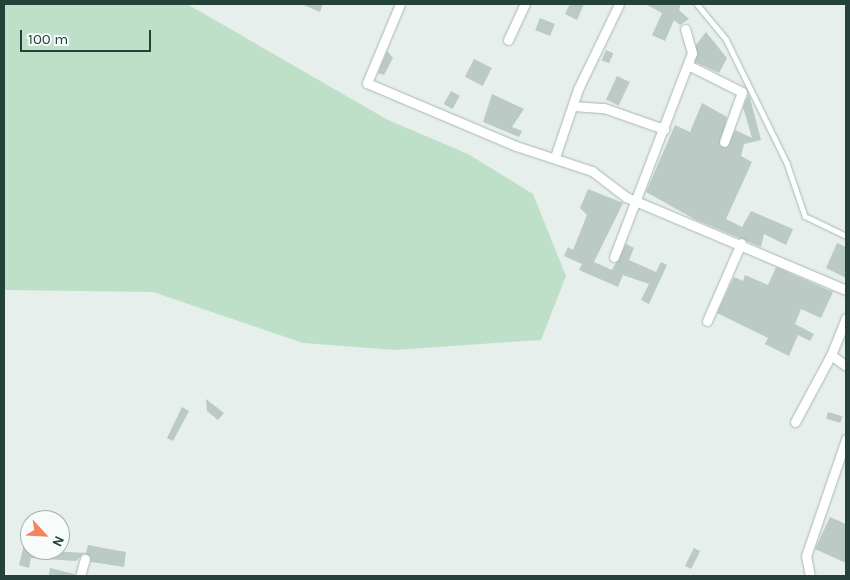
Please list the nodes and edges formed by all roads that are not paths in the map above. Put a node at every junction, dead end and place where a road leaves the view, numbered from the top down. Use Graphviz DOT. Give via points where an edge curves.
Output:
graph roads {
  1 [pos="398,4"];
  2 [pos="525,4"];
  3 [pos="619,4"];
  4 [pos="697,4"];
  5 [pos="686,28"];
  6 [pos="508,40"];
  7 [pos="688,65"];
  8 [pos="573,106"];
  9 [pos="664,128"];
  10 [pos="724,142"];
  11 [pos="555,157"];
  12 [pos="636,201"];
  13 [pos="846,236"];
  14 [pos="741,243"];
  15 [pos="614,257"];
  16 [pos="846,290"];
  17 [pos="846,318"];
  18 [pos="707,322"];
  19 [pos="831,355"];
  20 [pos="846,366"];
  21 [pos="796,422"];
  22 [pos="846,439"];
  23 [pos="85,559"];
  24 [pos="80,576"];
  25 [pos="810,576"];
  1 -- 11 [label="street" via="367,83 516,146"];
  2 -- 6 [label="street"];
  3 -- 8 [label="street"];
  4 -- 13 [label="lane" via="726,39 787,163 805,216"];
  5 -- 7 [label="street" via="692,50"];
  7 -- 9 [label="street" via="668,105"];
  7 -- 10 [label="street" via="742,92"];
  8 -- 9 [label="street" via="604,108"];
  8 -- 11 [label="street"];
  9 -- 12 [label="street"];
  11 -- 12 [label="street" via="592,170"];
  12 -- 14 [label="street"];
  12 -- 15 [label="street"];
  14 -- 16 [label="street"];
  14 -- 18 [label="street"];
  17 -- 19 [label="street"];
  19 -- 20 [label="street"];
  19 -- 21 [label="street"];
  22 -- 25 [label="street" via="806,556"];
  23 -- 24 [label="street"];
}
